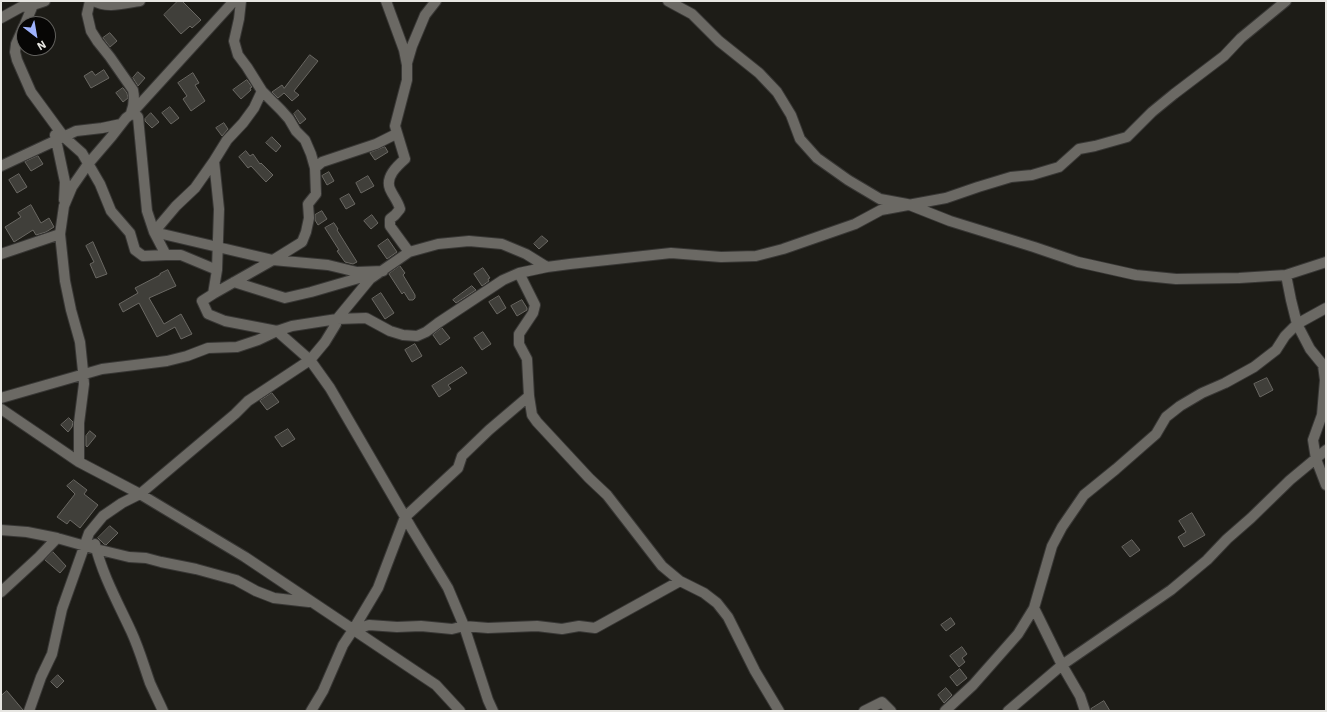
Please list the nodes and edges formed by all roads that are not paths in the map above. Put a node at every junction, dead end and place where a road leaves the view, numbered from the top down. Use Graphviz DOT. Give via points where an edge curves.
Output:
graph roads {
  1 [pos="45,1"];
  2 [pos="90,1"];
  3 [pos="94,1"];
  4 [pos="140,1"];
  5 [pos="234,1"];
  6 [pos="241,1"];
  7 [pos="386,1"];
  8 [pos="436,1"];
  9 [pos="668,1"];
  10 [pos="1286,1"];
  11 [pos="34,3"];
  12 [pos="28,16"];
  13 [pos="1,18"];
  14 [pos="16,44"];
  15 [pos="16,55"];
  16 [pos="16,56"];
  17 [pos="407,65"];
  18 [pos="262,91"];
  19 [pos="130,115"];
  20 [pos="121,124"];
  21 [pos="396,134"];
  22 [pos="60,138"];
  23 [pos="214,161"];
  24 [pos="88,164"];
  25 [pos="1,166"];
  26 [pos="315,168"];
  27 [pos="907,204"];
  28 [pos="64,206"];
  29 [pos="154,232"];
  30 [pos="60,234"];
  31 [pos="217,246"];
  32 [pos="409,252"];
  33 [pos="1,254"];
  34 [pos="166,255"];
  35 [pos="273,260"];
  36 [pos="1326,262"];
  37 [pos="547,267"];
  38 [pos="217,270"];
  39 [pos="382,271"];
  40 [pos="519,274"];
  41 [pos="1286,274"];
  42 [pos="234,282"];
  43 [pos="213,294"];
  44 [pos="1326,308"];
  45 [pos="337,320"];
  46 [pos="1297,324"];
  47 [pos="277,330"];
  48 [pos="310,360"];
  49 [pos="83,375"];
  50 [pos="529,396"];
  51 [pos="1,398"];
  52 [pos="1,409"];
  53 [pos="1326,450"];
  54 [pos="1316,459"];
  55 [pos="79,462"];
  56 [pos="1326,485"];
  57 [pos="140,494"];
  58 [pos="405,517"];
  59 [pos="1,530"];
  60 [pos="91,530"];
  61 [pos="57,538"];
  62 [pos="85,545"];
  63 [pos="96,549"];
  64 [pos="680,581"];
  65 [pos="1,592"];
  66 [pos="311,602"];
  67 [pos="1034,608"];
  68 [pos="464,626"];
  69 [pos="353,630"];
  70 [pos="1062,665"];
  71 [pos="29,711"];
  72 [pos="163,711"];
  73 [pos="311,711"];
  74 [pos="460,711"];
  75 [pos="493,711"];
  76 [pos="780,711"];
  77 [pos="864,711"];
  78 [pos="891,711"];
  79 [pos="944,711"];
  80 [pos="1008,711"];
  81 [pos="1085,711"];
  1 -- 11 [label="street"];
  2 -- 19 [label="street" via="87,14 91,31 133,90 134,104"];
  3 -- 4 [label="street" via="106,5"];
  5 -- 19 [label="street"];
  6 -- 18 [label="street" via="234,41 238,55"];
  7 -- 17 [label="street"];
  8 -- 17 [label="street" via="425,16"];
  9 -- 27 [label="street" via="692,14 759,73 777,92 791,115 800,139 817,158 880,199"];
  10 -- 27 [label="street" via="1127,137 1079,149 1059,167 1032,175 1012,177 946,198"];
  11 -- 12 [label="street"];
  11 -- 13 [label="street"];
  14 -- 15 [label="street"];
  16 -- 22 [label="street" via="32,92 52,120"];
  17 -- 21 [label="street" via="405,88 395,126"];
  18 -- 23 [label="street" via="254,108 227,140"];
  18 -- 26 [label="street" via="305,140"];
  19 -- 20 [label="street"];
  19 -- 29 [label="street" via="135,114 138,117 147,211"];
  20 -- 22 [label="street" via="76,131"];
  20 -- 24 [label="street"];
  21 -- 26 [label="street" via="376,144 322,162"];
  21 -- 32 [label="street" via="405,159 393,170 390,178 389,188 400,209 390,219 390,226"];
  22 -- 24 [label="street" via="82,153"];
  22 -- 25 [label="street"];
  22 -- 28 [label="street" via="66,182"];
  23 -- 29 [label="street" via="195,188"];
  23 -- 31 [label="street" via="219,209"];
  24 -- 28 [label="street" via="72,187"];
  24 -- 34 [label="street" via="111,211 130,233 135,250 143,256"];
  26 -- 35 [label="street" via="316,194 308,204 309,218 302,242"];
  27 -- 37 [label="street" via="880,210 855,224 756,256 721,257 671,253"];
  27 -- 41 [label="street" via="950,221 1078,262 1136,275 1176,280"];
  28 -- 30 [label="street"];
  29 -- 31 [label="street"];
  29 -- 34 [label="street"];
  30 -- 33 [label="street"];
  30 -- 49 [label="street" via="65,281 80,342"];
  31 -- 35 [label="street"];
  31 -- 38 [label="street"];
  32 -- 37 [label="street" via="438,244 470,241 502,244 526,254"];
  32 -- 39 [label="street"];
  34 -- 38 [label="street" via="181,255"];
  35 -- 39 [label="street" via="328,265 357,272"];
  35 -- 42 [label="street"];
  36 -- 41 [label="street"];
  37 -- 40 [label="street"];
  38 -- 43 [label="street"];
  39 -- 42 [label="street" via="285,298"];
  39 -- 45 [label="street" via="370,279"];
  40 -- 45 [label="street" via="503,280 417,336 403,335 366,318"];
  40 -- 50 [label="street" via="534,305 533,313 519,334 519,344 527,359"];
  41 -- 46 [label="street"];
  42 -- 43 [label="street"];
  43 -- 47 [label="street" via="202,301 208,314 225,321"];
  44 -- 46 [label="street"];
  45 -- 47 [label="street"];
  45 -- 48 [label="street" via="325,342"];
  46 -- 54 [label="street" via="1310,349 1323,365 1325,380 1322,415 1313,440"];
  46 -- 67 [label="street" via="1276,350 1254,367 1202,393 1166,417 1156,434 1084,495 1052,546"];
  47 -- 48 [label="street"];
  47 -- 49 [label="street" via="237,347 208,348 187,356 102,368"];
  48 -- 57 [label="street" via="248,401"];
  48 -- 58 [label="street" via="330,388"];
  49 -- 51 [label="street"];
  49 -- 55 [label="street"];
  50 -- 58 [label="street" via="462,456 458,468"];
  50 -- 64 [label="street" via="532,415 537,422 607,496 662,566"];
  52 -- 55 [label="street"];
  53 -- 54 [label="street"];
  54 -- 56 [label="street"];
  54 -- 70 [label="street" via="1171,590"];
  55 -- 57 [label="street"];
  57 -- 60 [label="street" via="103,516"];
  57 -- 66 [label="street" via="245,557"];
  58 -- 68 [label="street" via="448,588"];
  58 -- 69 [label="street" via="378,588"];
  59 -- 61 [label="street"];
  60 -- 62 [label="street"];
  60 -- 63 [label="street"];
  61 -- 62 [label="street"];
  61 -- 65 [label="street"];
  62 -- 63 [label="street"];
  62 -- 71 [label="street" via="62,609 52,654"];
  63 -- 66 [label="street" via="217,574 274,598"];
  63 -- 72 [label="street"];
  64 -- 68 [label="street" via="595,628"];
  64 -- 76 [label="street" via="704,593 717,603 728,617 754,671"];
  66 -- 69 [label="street"];
  67 -- 70 [label="street"];
  67 -- 79 [label="street" via="1018,634 972,685"];
  68 -- 69 [label="street" via="452,629 369,625"];
  68 -- 75 [label="street"];
  69 -- 73 [label="street"];
  69 -- 74 [label="street" via="436,685"];
  70 -- 80 [label="street"];
  70 -- 81 [label="street" via="1080,696"];
  77 -- 78 [label="street" via="882,702"];
}
